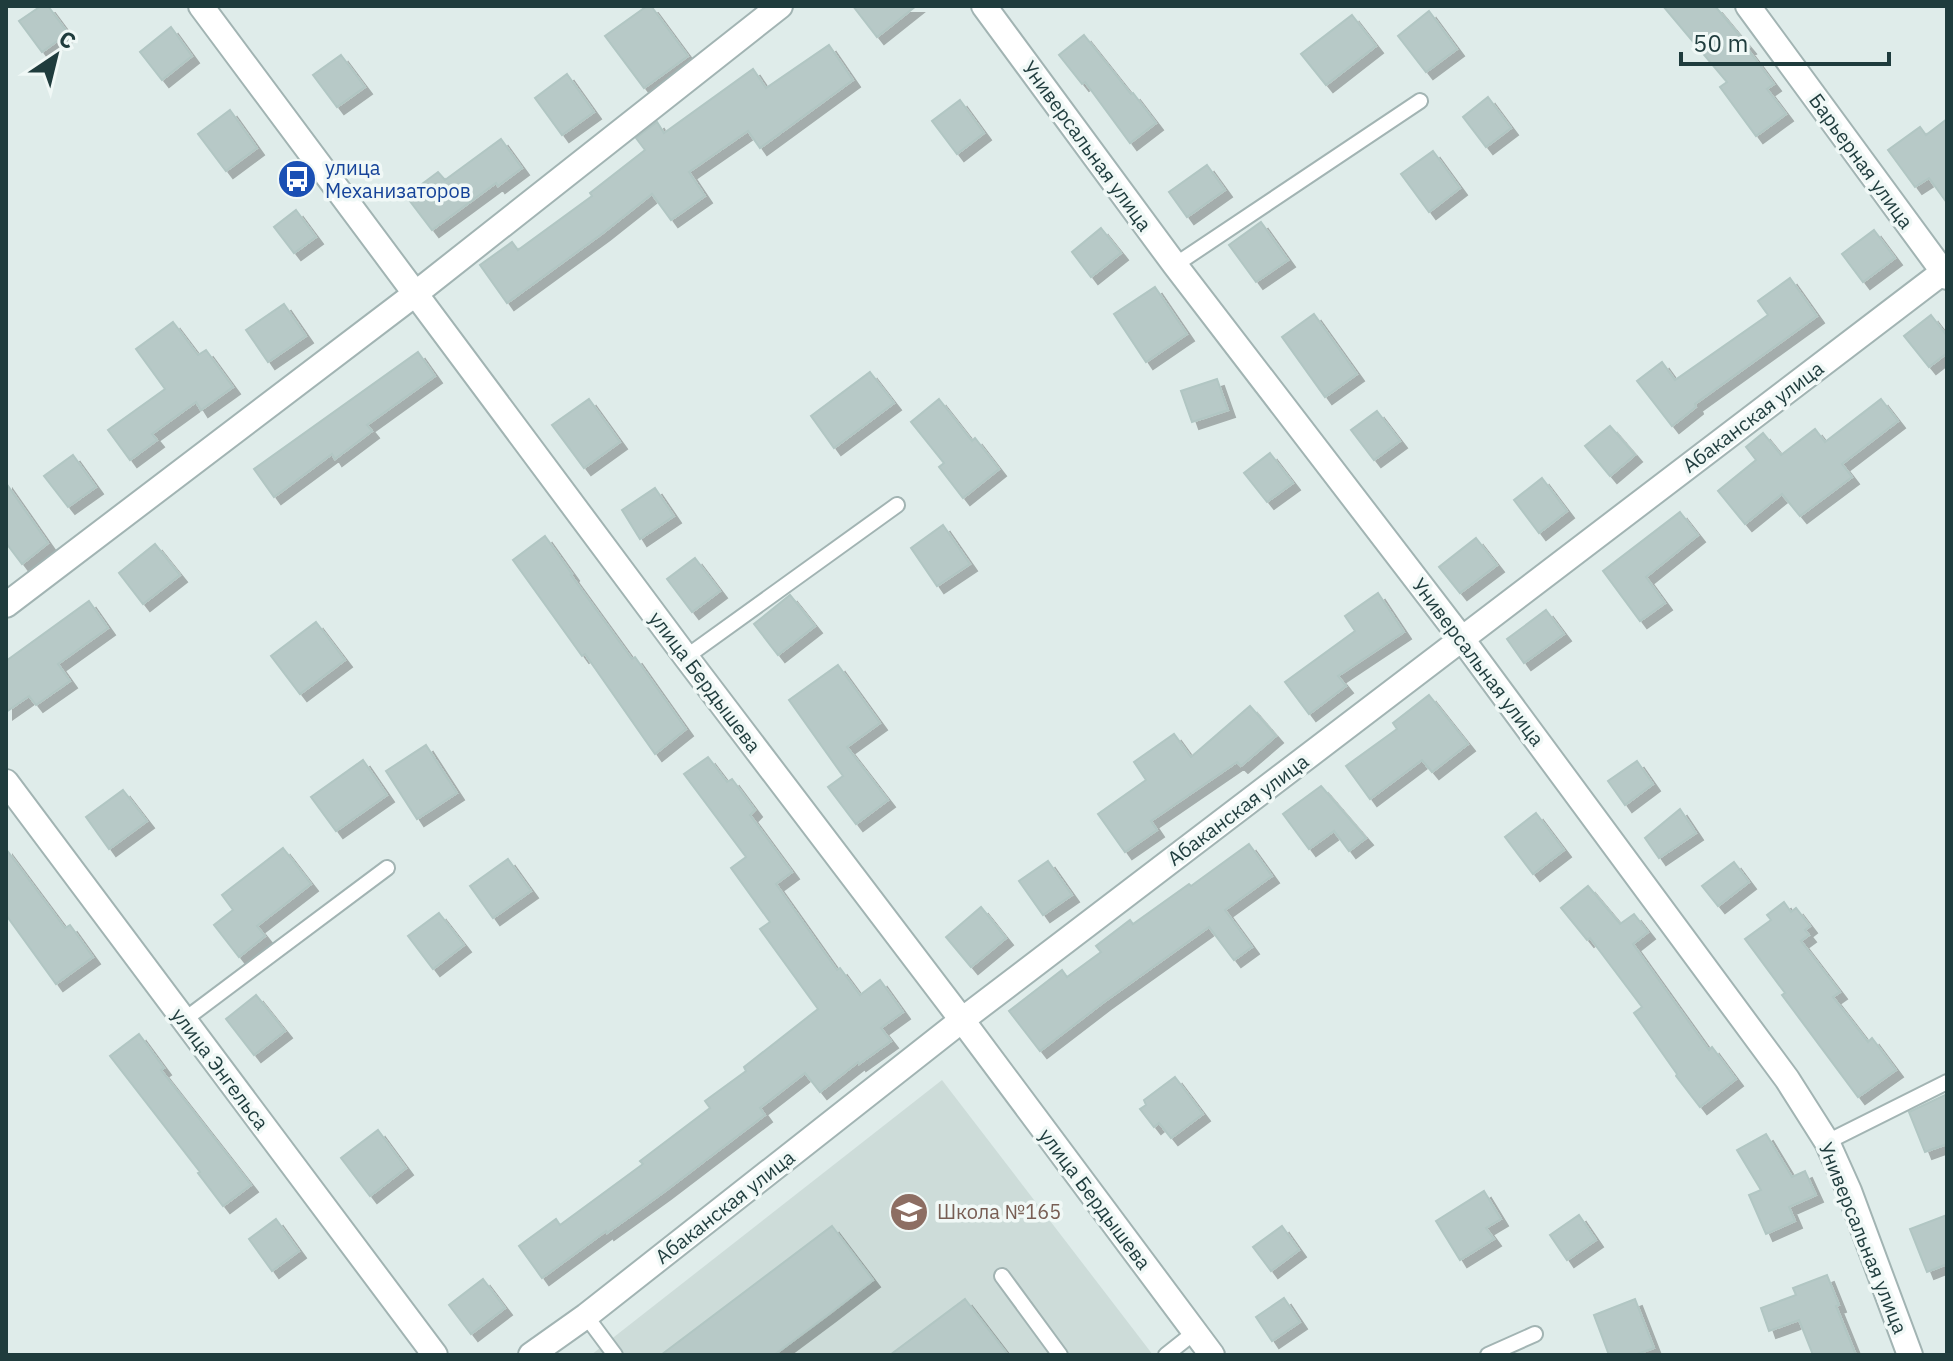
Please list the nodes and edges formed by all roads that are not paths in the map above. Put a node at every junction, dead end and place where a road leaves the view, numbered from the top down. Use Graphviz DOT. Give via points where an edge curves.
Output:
graph roads {
  1 [pos="201,6"];
  2 [pos="780,6"];
  3 [pos="984,6"];
  4 [pos="1748,6"];
  5 [pos="1420,101"];
  6 [pos="1175,265"];
  7 [pos="1946,273"];
  8 [pos="415,294"];
  9 [pos="897,505"];
  10 [pos="6,605"];
  11 [pos="1462,639"];
  12 [pos="686,657"];
  13 [pos="6,782"];
  14 [pos="387,868"];
  15 [pos="184,1020"];
  16 [pos="962,1020"];
  17 [pos="1947,1082"];
  18 [pos="1827,1142"];
  19 [pos="1002,1276"];
  20 [pos="586,1316"];
  21 [pos="1195,1332"];
  22 [pos="1535,1334"];
  23 [pos="435,1355"];
  24 [pos="531,1355"];
  25 [pos="615,1355"];
  26 [pos="1060,1355"];
  27 [pos="1166,1355"];
  28 [pos="1212,1355"];
  29 [pos="1488,1355"];
  30 [pos="1910,1355"];
  1 -- 8 [label="street, улица Бердышева"];
  2 -- 8 [label="street"];
  3 -- 6 [label="street, Универсальная улица"];
  4 -- 7 [label="street, Барьерная улица"];
  5 -- 6 [label="lane"];
  6 -- 11 [label="street, Универсальная улица"];
  7 -- 11 [label="street, Абаканская улица"];
  8 -- 10 [label="street"];
  8 -- 12 [label="street, улица Бердышева"];
  9 -- 12 [label="lane"];
  11 -- 16 [label="street, Абаканская улица"];
  11 -- 18 [label="street, Универсальная улица" via="1787,1079"];
  12 -- 16 [label="street, улица Бердышева"];
  13 -- 15 [label="street, улица Энгельса"];
  14 -- 15 [label="lane"];
  15 -- 23 [label="street, улица Энгельса"];
  16 -- 20 [label="street, Абаканская улица"];
  16 -- 21 [label="street, улица Бердышева"];
  17 -- 18 [label="lane"];
  18 -- 30 [label="street, Универсальная улица"];
  19 -- 26 [label="lane"];
  20 -- 24 [label="street, Абаканская улица"];
  20 -- 25 [label="lane"];
  21 -- 27 [label="lane"];
  21 -- 28 [label="street, улица Бердышева"];
  22 -- 29 [label="lane"];
}
